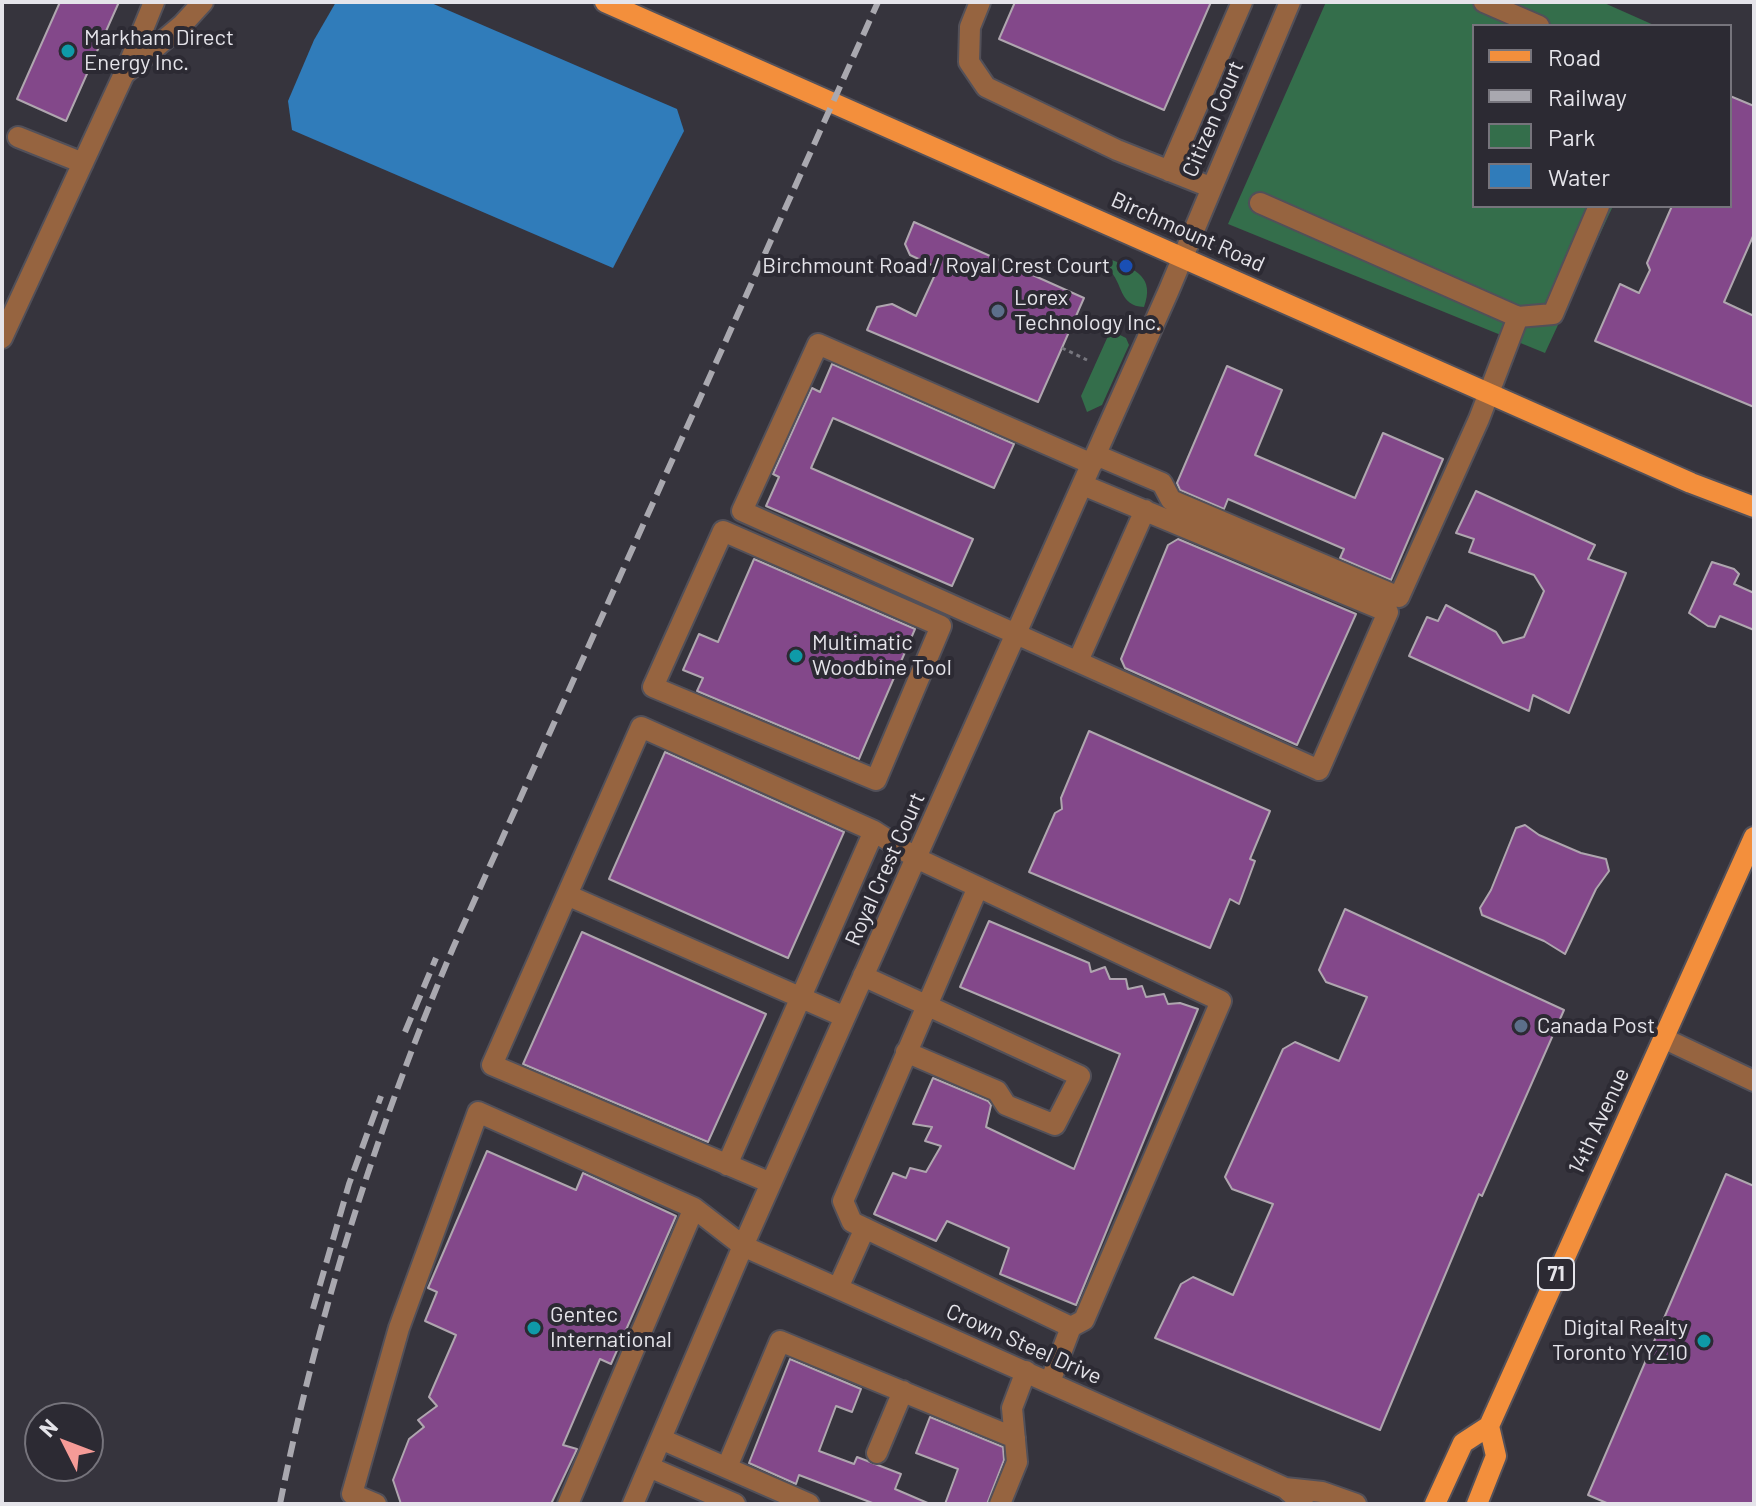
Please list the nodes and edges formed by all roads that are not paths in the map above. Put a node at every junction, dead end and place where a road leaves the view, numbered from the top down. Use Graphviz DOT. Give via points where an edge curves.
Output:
graph roads {
  1 [pos="154,2"];
  2 [pos="203,2"];
  3 [pos="605,2"];
  4 [pos="980,2"];
  5 [pos="1242,2"];
  6 [pos="1290,2"];
  7 [pos="1484,2"];
  8 [pos="1534,24"];
  9 [pos="124,74"];
  10 [pos="18,137"];
  11 [pos="83,163"];
  12 [pos="1169,171"];
  13 [pos="1210,187"];
  14 [pos="1260,203"];
  15 [pos="1598,208"];
  16 [pos="1183,256"];
  17 [pos="10,305"];
  18 [pos="1518,317"];
  19 [pos="2,338"];
  20 [pos="1488,392"];
  21 [pos="1094,460"];
  22 [pos="1083,485"];
  23 [pos="1145,510"];
  24 [pos="1753,510"];
  25 [pos="817,544"];
  26 [pos="807,568"];
  27 [pos="1016,633"];
  28 [pos="1078,661"];
  29 [pos="874,831"];
  30 [pos="1754,837"];
  31 [pos="916,858"];
  32 [pos="978,887"];
  33 [pos="567,895"];
  34 [pos="863,976"];
  35 [pos="801,998"];
  36 [pos="926,1005"];
  37 [pos="845,1017"];
  38 [pos="1663,1038"];
  39 [pos="906,1052"];
  40 [pos="1753,1083"];
  41 [pos="727,1165"];
  42 [pos="771,1183"];
  43 [pos="694,1208"];
  44 [pos="865,1228"];
  45 [pos="743,1246"];
  46 [pos="838,1288"];
  47 [pos="1071,1327"];
  48 [pos="1026,1371"];
  49 [pos="1050,1382"];
  50 [pos="903,1391"];
  51 [pos="1489,1426"];
  52 [pos="1015,1438"];
  53 [pos="661,1439"];
  54 [pos="877,1453"];
  55 [pos="649,1467"];
  56 [pos="727,1467"];
  57 [pos="1285,1488"];
  58 [pos="376,1504"];
  59 [pos="568,1504"];
  60 [pos="633,1504"];
  61 [pos="735,1504"];
  62 [pos="809,1504"];
  63 [pos="1000,1504"];
  64 [pos="1303,1504"];
  65 [pos="1356,1504"];
  66 [pos="1435,1504"];
  67 [pos="1477,1504"];
  1 -- 9 [label="street"];
  2 -- 9 [label="street"];
  3 -- 16 [label="main road, Birchmount Road"];
  4 -- 12 [label="street" via="970,27 969,62 986,87"];
  5 -- 12 [label="street"];
  6 -- 13 [label="street, Citizen Court"];
  7 -- 8 [label="street"];
  9 -- 11 [label="street"];
  10 -- 11 [label="street"];
  11 -- 17 [label="street"];
  12 -- 13 [label="street"];
  13 -- 16 [label="street, Citizen Court"];
  14 -- 18 [label="street"];
  15 -- 18 [label="street" via="1553,314"];
  16 -- 20 [label="main road, Birchmount Road"];
  16 -- 21 [label="street, Royal Crest Court"];
  17 -- 19 [label="street"];
  18 -- 20 [label="street"];
  20 -- 21 [label="street" via="1399,597 1171,500 1162,483"];
  20 -- 24 [label="main road, Birchmount Road"];
  21 -- 22 [label="street, Royal Crest Court"];
  21 -- 25 [label="street" via="818,344 742,511"];
  22 -- 23 [label="street"];
  22 -- 27 [label="street, Royal Crest Court"];
  23 -- 28 [label="street"];
  23 -- 28 [label="street" via="1388,612 1319,770"];
  25 -- 26 [label="street"];
  25 -- 27 [label="street"];
  26 -- 26 [label="street" via="941,626 876,780 653,687 723,531"];
  27 -- 28 [label="street"];
  27 -- 31 [label="street, Royal Crest Court"];
  29 -- 31 [label="street"];
  29 -- 33 [label="street" via="641,727"];
  29 -- 35 [label="street"];
  30 -- 38 [label="main road, 14th Avenue / 71"];
  31 -- 32 [label="street"];
  31 -- 34 [label="street, Royal Crest Court"];
  32 -- 36 [label="street"];
  32 -- 47 [label="street" via="1221,1001 1084,1320"];
  33 -- 35 [label="street"];
  33 -- 41 [label="street" via="492,1065"];
  34 -- 36 [label="street"];
  34 -- 37 [label="street, Royal Crest Court"];
  35 -- 37 [label="street"];
  35 -- 41 [label="street"];
  36 -- 39 [label="street"];
  36 -- 39 [label="street" via="1080,1076 1055,1125 1006,1105 997,1091"];
  37 -- 42 [label="street, Royal Crest Court"];
  38 -- 40 [label="street"];
  38 -- 51 [label="main road, 14th Avenue / 71"];
  39 -- 44 [label="street" via="843,1201 852,1222"];
  41 -- 42 [label="street"];
  42 -- 45 [label="street, Royal Crest Court"];
  43 -- 45 [label="street, Crown Steel Drive"];
  43 -- 58 [label="street, Crown Steel Drive" via="478,1112 399,1328 352,1494"];
  43 -- 59 [label="street"];
  44 -- 46 [label="street"];
  44 -- 47 [label="street"];
  45 -- 46 [label="street, Crown Steel Drive"];
  45 -- 53 [label="street, Royal Crest Court"];
  46 -- 48 [label="street, Crown Steel Drive"];
  47 -- 49 [label="street"];
  48 -- 49 [label="street, Crown Steel Drive"];
  48 -- 52 [label="street" via="1012,1408"];
  49 -- 57 [label="street, Crown Steel Drive"];
  50 -- 52 [label="street"];
  50 -- 54 [label="street"];
  50 -- 56 [label="street" via="780,1341"];
  51 -- 66 [label="main road, 14th Avenue / 71" via="1463,1443"];
  51 -- 67 [label="main road, 14th Avenue / 71" via="1496,1456"];
  52 -- 63 [label="street" via="1017,1462"];
  53 -- 55 [label="street, Royal Crest Court"];
  53 -- 56 [label="street"];
  55 -- 60 [label="street, Royal Crest Court"];
  55 -- 61 [label="street"];
  56 -- 62 [label="street"];
  57 -- 64 [label="street, Crown Steel Drive"];
  57 -- 65 [label="street, Crown Steel Drive" via="1322,1492"];
}
